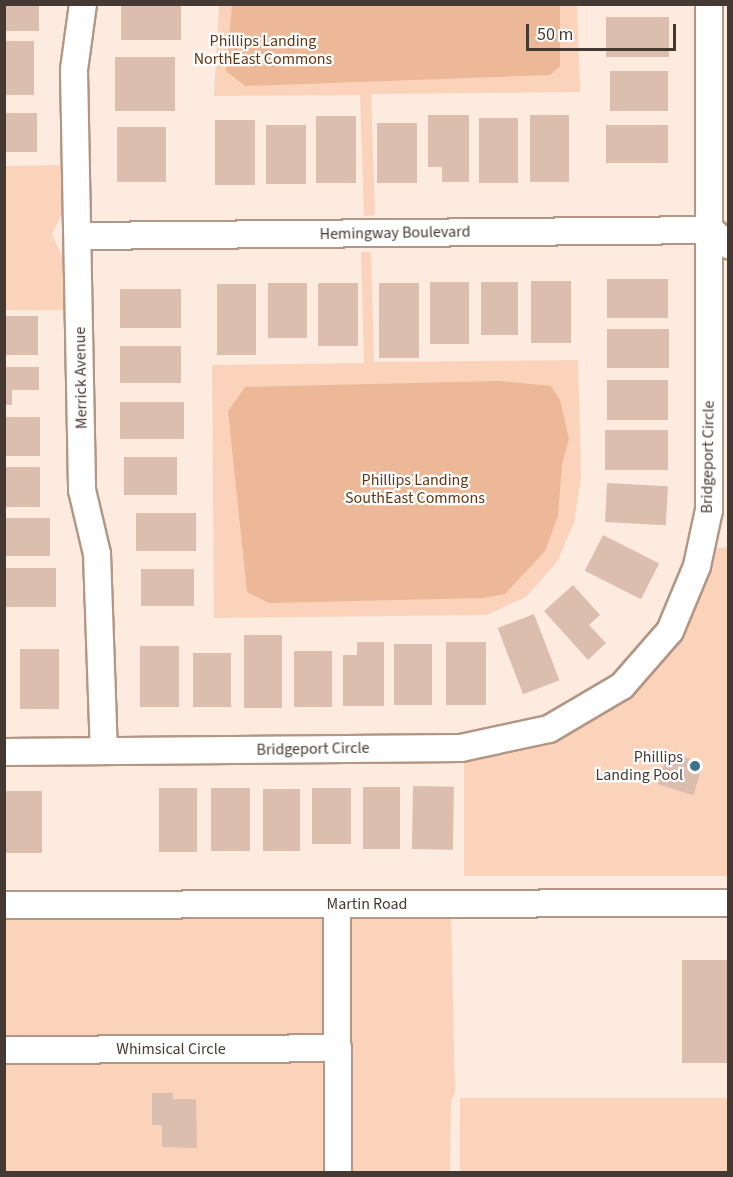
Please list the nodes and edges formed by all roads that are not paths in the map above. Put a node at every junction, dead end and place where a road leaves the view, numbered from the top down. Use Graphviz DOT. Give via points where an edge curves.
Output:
graph roads {
  1 [pos="83,4"];
  2 [pos="709,4"];
  3 [pos="723,229"];
  4 [pos="79,236"];
  5 [pos="104,751"];
  6 [pos="4,752"];
  7 [pos="729,903"];
  8 [pos="337,904"];
  9 [pos="4,905"];
  10 [pos="338,1048"];
  11 [pos="4,1050"];
  12 [pos="338,1173"];
  1 -- 4 [label="street, Merrick Avenue" via="74,70"];
  2 -- 3 [label="street, Bridgeport Circle"];
  3 -- 4 [label="street, Hemingway Boulevard"];
  3 -- 5 [label="street, Bridgeport Circle" via="709,510 697,566 670,631 622,686 549,729 461,748"];
  4 -- 5 [label="street, Merrick Avenue" via="82,489 97,554"];
  5 -- 6 [label="street, Bridgeport Circle"];
  7 -- 8 [label="street, Martin Road"];
  8 -- 9 [label="street, Martin Road"];
  8 -- 10 [label="street"];
  10 -- 11 [label="street, Whimsical Circle"];
  10 -- 12 [label="street"];
}
